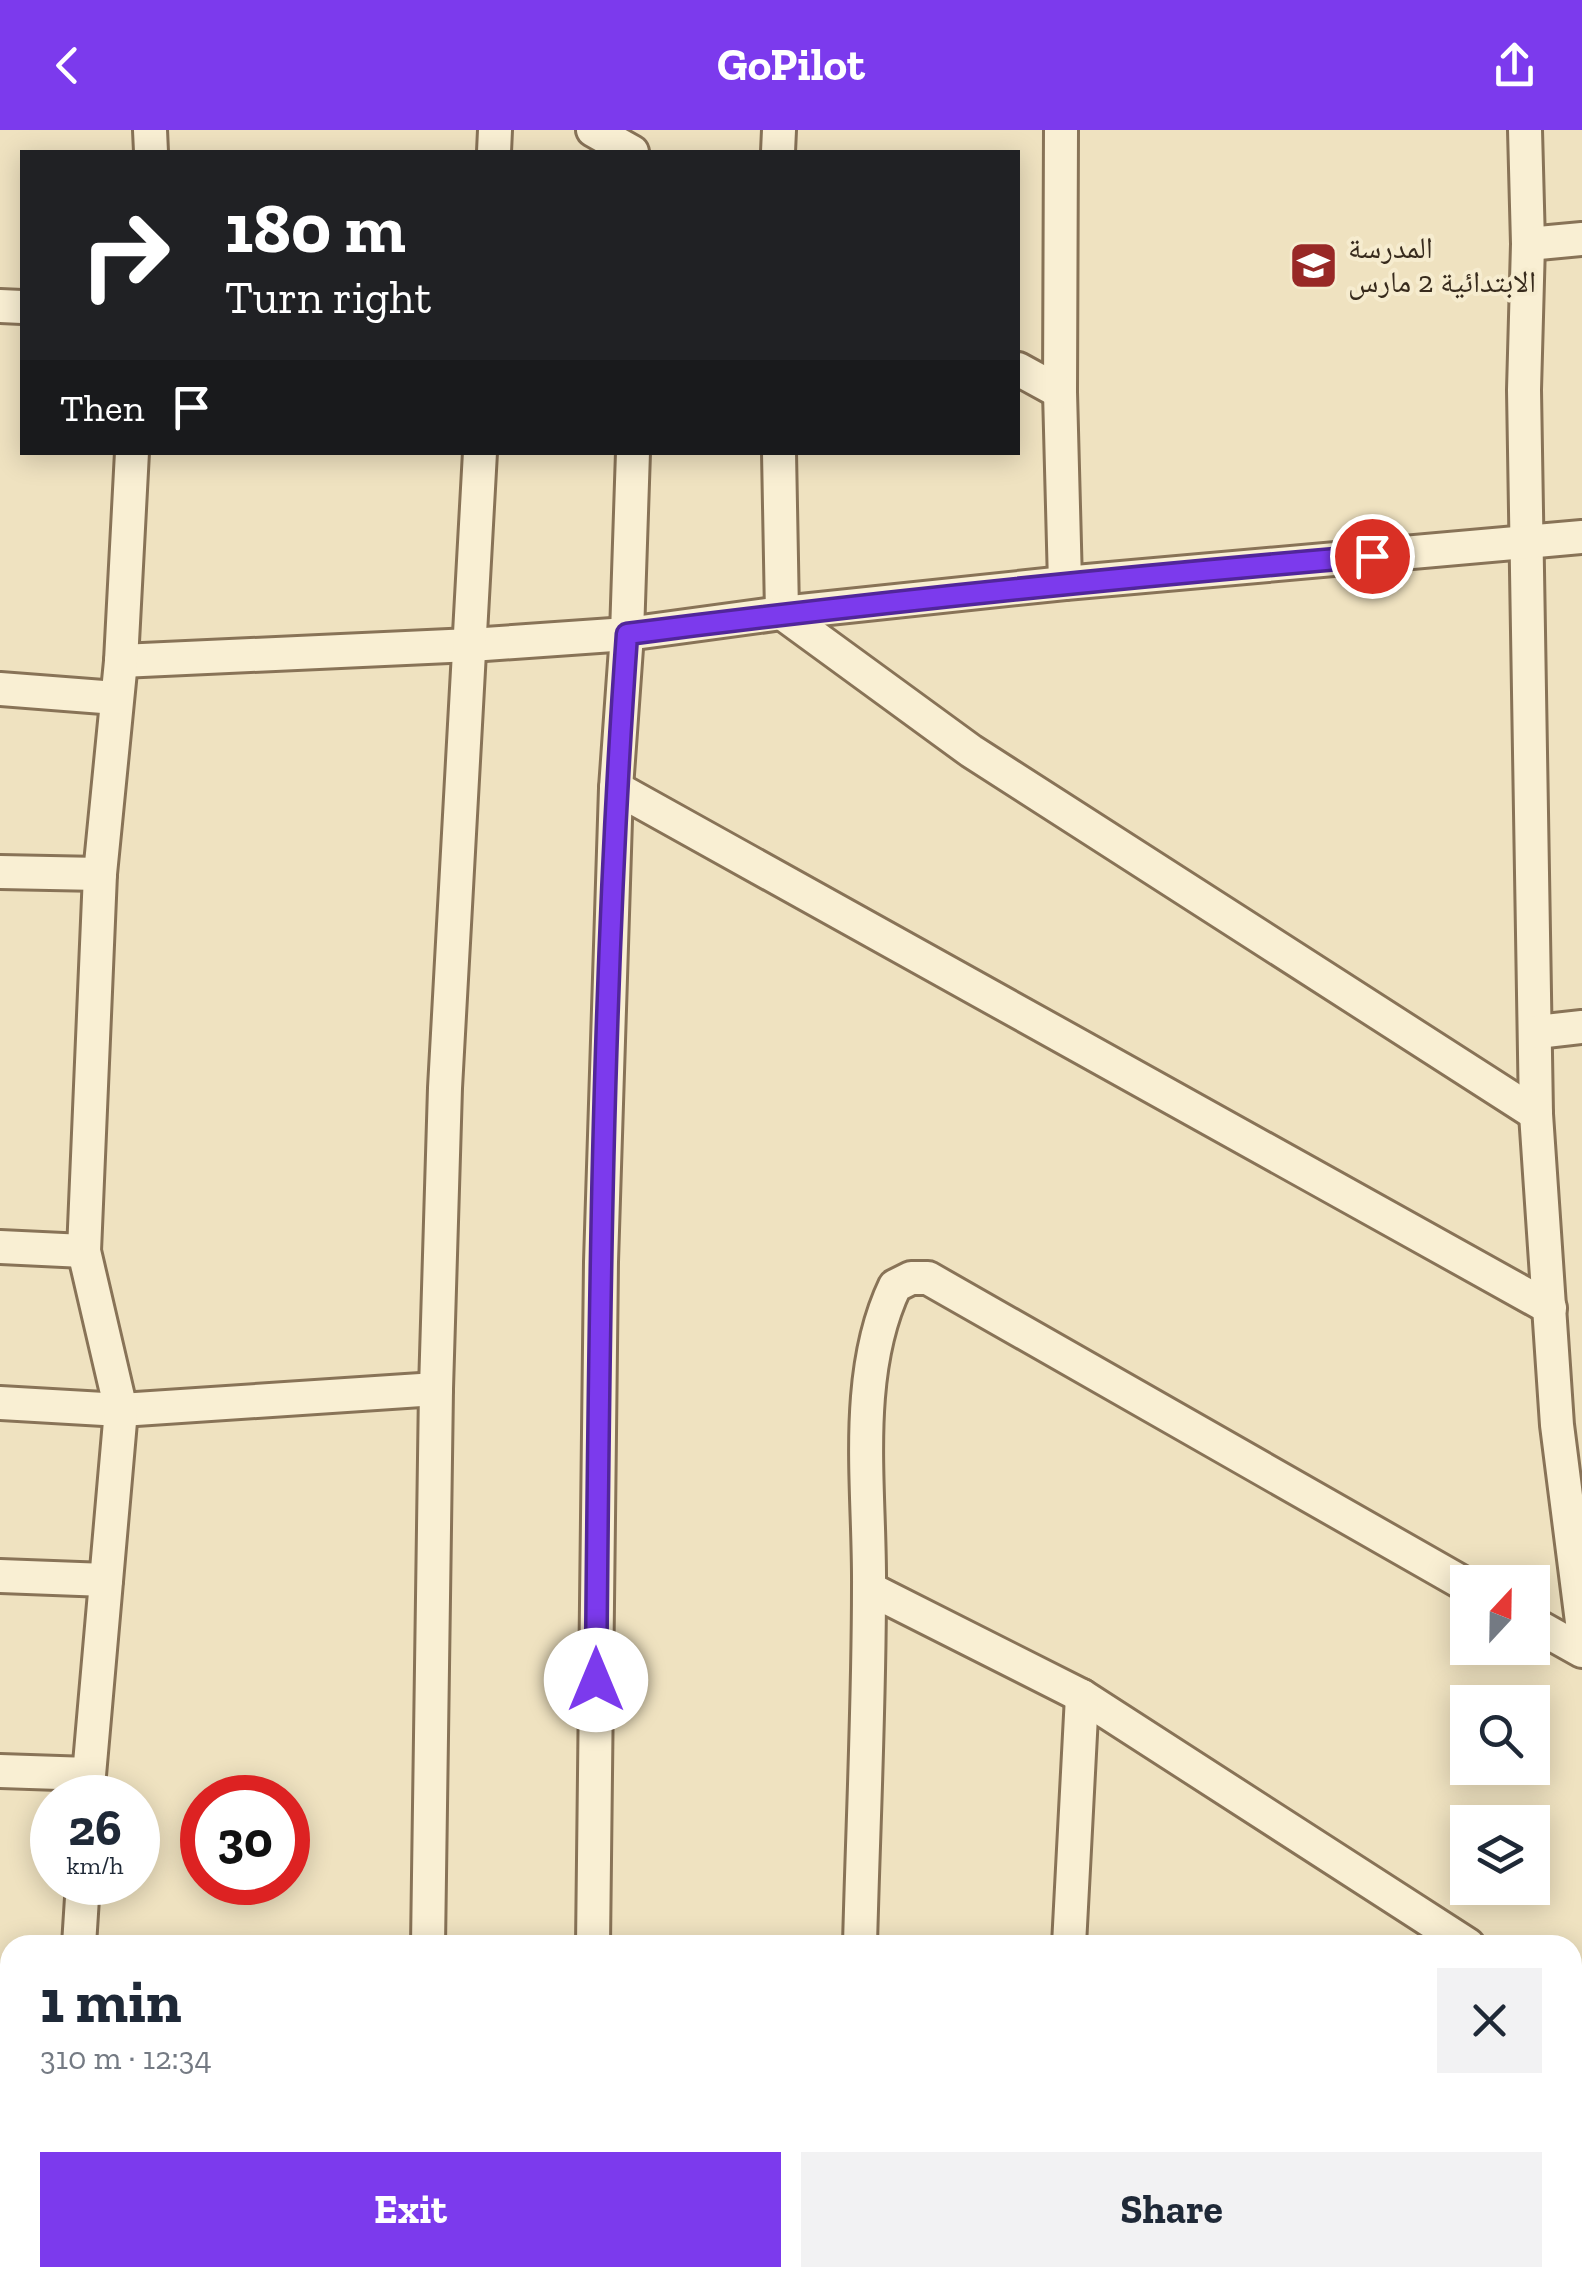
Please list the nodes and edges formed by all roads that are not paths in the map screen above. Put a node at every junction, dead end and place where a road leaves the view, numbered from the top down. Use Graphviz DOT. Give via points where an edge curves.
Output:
graph roads {
  1 [pos="592,130"];
  2 [pos="1061,130"];
  3 [pos="1524,130"];
  4 [pos="628,150"];
  5 [pos="1582,239"];
  6 [pos="1528,244"];
  7 [pos="1020,370"];
  8 [pos="1060,392"];
  9 [pos="132,455"];
  10 [pos="480,455"];
  11 [pos="633,455"];
  12 [pos="780,455"];
  13 [pos="1582,538"];
  14 [pos="1526,542"];
  15 [pos="1065,583"];
  16 [pos="782,613"];
  17 [pos="627,634"];
  18 [pos="471,645"];
  19 [pos="122,661"];
  20 [pos="0,689"];
  21 [pos="116,698"];
  22 [pos="616,788"];
  23 [pos="0,872"];
  24 [pos="100,874"];
  25 [pos="1582,1027"];
  26 [pos="1537,1032"];
  27 [pos="1536,1114"];
  28 [pos="0,1247"];
  29 [pos="84,1252"];
  30 [pos="1550,1308"];
  31 [pos="436,1389"];
  32 [pos="0,1403"];
  33 [pos="121,1410"];
  34 [pos="1570,1425"];
  35 [pos="0,1576"];
  36 [pos="1450,1576"];
  37 [pos="106,1580"];
  38 [pos="870,1590"];
  39 [pos="1582,1622"];
  40 [pos="1550,1633"];
  41 [pos="1582,1651"];
  42 [pos="1082,1696"];
  43 [pos="0,1771"];
  44 [pos="89,1775"];
  45 [pos="30,1776"];
  46 [pos="81,1905"];
  47 [pos="79,1935"];
  48 [pos="428,1935"];
  49 [pos="593,1935"];
  50 [pos="860,1935"];
  51 [pos="1070,1935"];
  52 [pos="1452,1935"];
  1 -- 4 [label="street"];
  2 -- 8 [label="street"];
  3 -- 6 [label="street"];
  5 -- 6 [label="street"];
  6 -- 14 [label="street"];
  7 -- 8 [label="street"];
  8 -- 15 [label="street"];
  9 -- 19 [label="street"];
  10 -- 18 [label="street"];
  11 -- 17 [label="street"];
  12 -- 16 [label="street"];
  13 -- 14 [label="street"];
  14 -- 15 [label="street"];
  14 -- 26 [label="street"];
  15 -- 16 [label="street"];
  16 -- 17 [label="street"];
  16 -- 27 [label="street" via="971,751"];
  17 -- 18 [label="street"];
  17 -- 22 [label="street"];
  18 -- 19 [label="street"];
  18 -- 31 [label="street" via="445,1088"];
  19 -- 21 [label="street"];
  20 -- 21 [label="street"];
  21 -- 24 [label="street"];
  22 -- 30 [label="street"];
  22 -- 49 [label="street" via="601,1262"];
  23 -- 24 [label="street"];
  24 -- 29 [label="street"];
  25 -- 26 [label="street"];
  26 -- 27 [label="street"];
  27 -- 30 [label="street"];
  28 -- 29 [label="street"];
  29 -- 33 [label="street"];
  30 -- 34 [label="street"];
  31 -- 33 [label="street"];
  31 -- 48 [label="street"];
  32 -- 33 [label="street"];
  33 -- 37 [label="street"];
  34 -- 39 [label="street"];
  35 -- 37 [label="street"];
  36 -- 38 [label="street" via="928,1278 911,1278 894,1286 887,1302 868,1382"];
  37 -- 44 [label="street"];
  38 -- 42 [label="street"];
  38 -- 50 [label="street"];
  40 -- 41 [label="street"];
  42 -- 51 [label="street"];
  42 -- 52 [label="street"];
  43 -- 45 [label="street"];
  46 -- 47 [label="street"];
}
